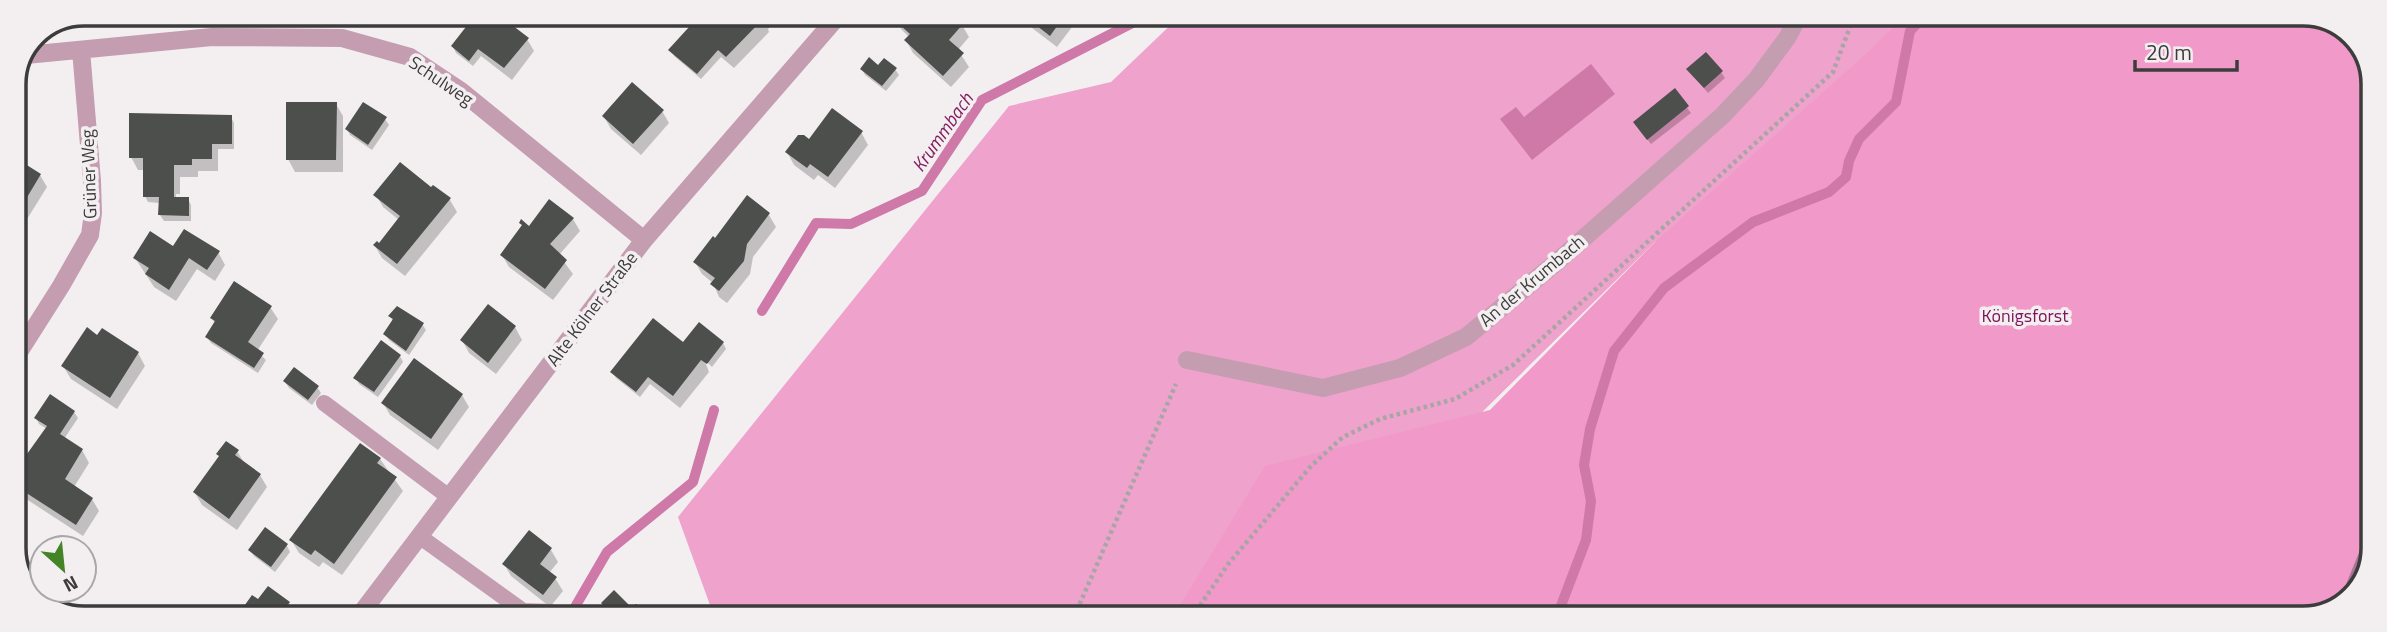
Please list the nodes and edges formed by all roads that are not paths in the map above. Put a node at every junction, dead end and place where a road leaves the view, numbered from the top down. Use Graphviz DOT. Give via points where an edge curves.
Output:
graph roads {
  1 [pos="829,26"];
  2 [pos="1794,26"];
  3 [pos="81,50"];
  4 [pos="35,54"];
  5 [pos="644,240"];
  6 [pos="26,341"];
  7 [pos="1187,359"];
  8 [pos="324,403"];
  9 [pos="449,496"];
  10 [pos="419,536"];
  11 [pos="366,606"];
  12 [pos="516,606"];
  1 -- 5 [label="street, Alte Kölner Straße"];
  2 -- 7 [label="street, An der Krumbach" via="1756,80 1722,116 1466,337 1401,368 1323,388"];
  3 -- 4 [label="street, Schulweg"];
  3 -- 5 [label="street, Schulweg" via="212,37 342,38 410,57 461,91"];
  3 -- 6 [label="street, Grüner Weg" via="92,181 90,235"];
  5 -- 9 [label="street, Alte Kölner Straße"];
  8 -- 9 [label="lane"];
  9 -- 10 [label="street, Alte Kölner Straße"];
  10 -- 11 [label="street, Alte Kölner Straße"];
  10 -- 12 [label="lane"];
}
